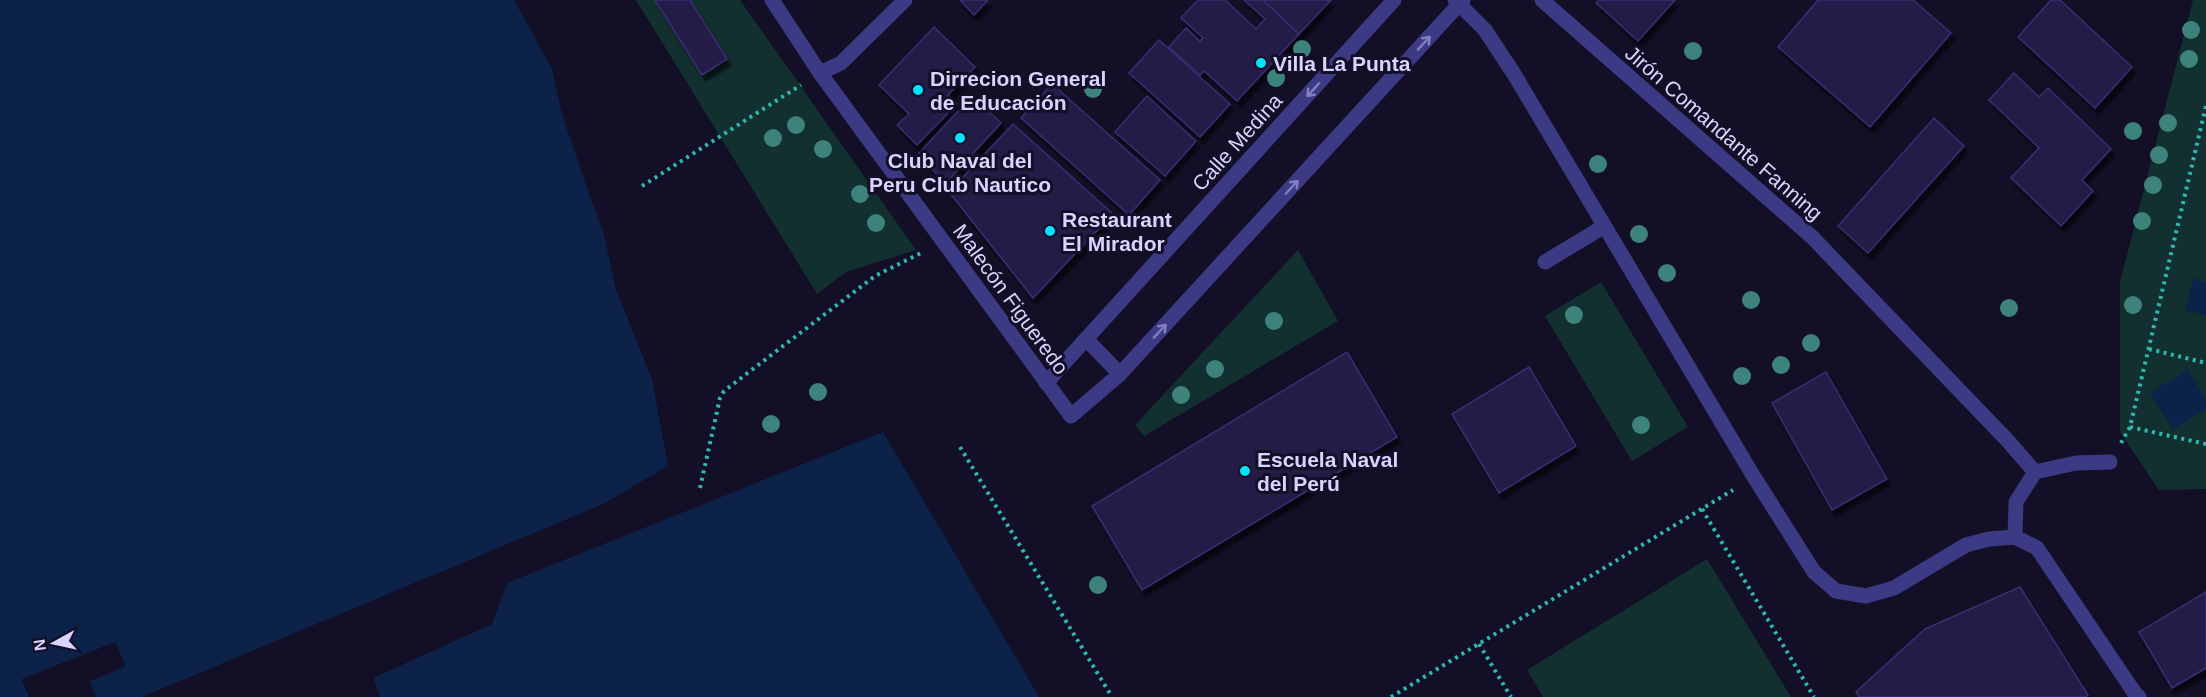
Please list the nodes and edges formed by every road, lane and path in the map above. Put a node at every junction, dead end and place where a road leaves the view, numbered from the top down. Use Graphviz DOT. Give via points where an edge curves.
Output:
graph roads {
  1 [pos="772,0"];
  2 [pos="904,0"];
  3 [pos="1394,0"];
  4 [pos="1542,0"];
  5 [pos="1459,1"];
  6 [pos="820,73"];
  7 [pos="2206,106"];
  8 [pos="642,186"];
  9 [pos="1603,227"];
  10 [pos="943,243"];
  11 [pos="1545,262"];
  12 [pos="1086,339"];
  13 [pos="2149,349"];
  14 [pos="2206,363"];
  15 [pos="1120,374"];
  16 [pos="1046,383"];
  17 [pos="2130,427"];
  18 [pos="2206,444"];
  19 [pos="960,447"];
  20 [pos="2110,462"];
  21 [pos="2035,472"];
  22 [pos="1754,477"];
  23 [pos="700,488"];
  24 [pos="1701,509"];
  25 [pos="2015,537"];
  26 [pos="1479,644"];
  27 [pos="1112,697"];
  28 [pos="1391,697"];
  29 [pos="1511,697"];
  30 [pos="1814,697"];
  31 [pos="2139,697"];
  1 -- 6 [label="street, Malecón Figueredo"];
  2 -- 6 [label="street" via="841,63"];
  3 -- 12 [label="street, Calle Medina, one-way"];
  4 -- 21 [label="street, Jirón Comandante Fanning" via="1812,237"];
  5 -- 9 [label="street" via="1485,30 1514,74"];
  15 -- 5 [label="street, one-way"];
  6 -- 8 [label="path"];
  6 -- 10 [label="street, Malecón Figueredo"];
  7 -- 13 [label="path"];
  9 -- 11 [label="street"];
  9 -- 22 [label="street"];
  10 -- 16 [label="street, Malecón Figueredo"];
  10 -- 23 [label="path" via="875,276 724,391"];
  12 -- 15 [label="street"];
  12 -- 16 [label="street, Calle Medina"];
  13 -- 14 [label="path"];
  13 -- 17 [label="path"];
  15 -- 16 [label="street, Malecón Figueredo" via="1071,416"];
  17 -- 18 [label="path"];
  17 -- 20 [label="path"];
  19 -- 27 [label="path"];
  20 -- 21 [label="street"];
  21 -- 25 [label="street" via="2016,502"];
  22 -- 24 [label="path"];
  22 -- 25 [label="street" via="1814,572 1836,591 1866,596 1894,588 1966,545"];
  24 -- 26 [label="path"];
  24 -- 30 [label="path"];
  25 -- 31 [label="street" via="2037,548"];
  26 -- 28 [label="path"];
  26 -- 29 [label="path"];
}
